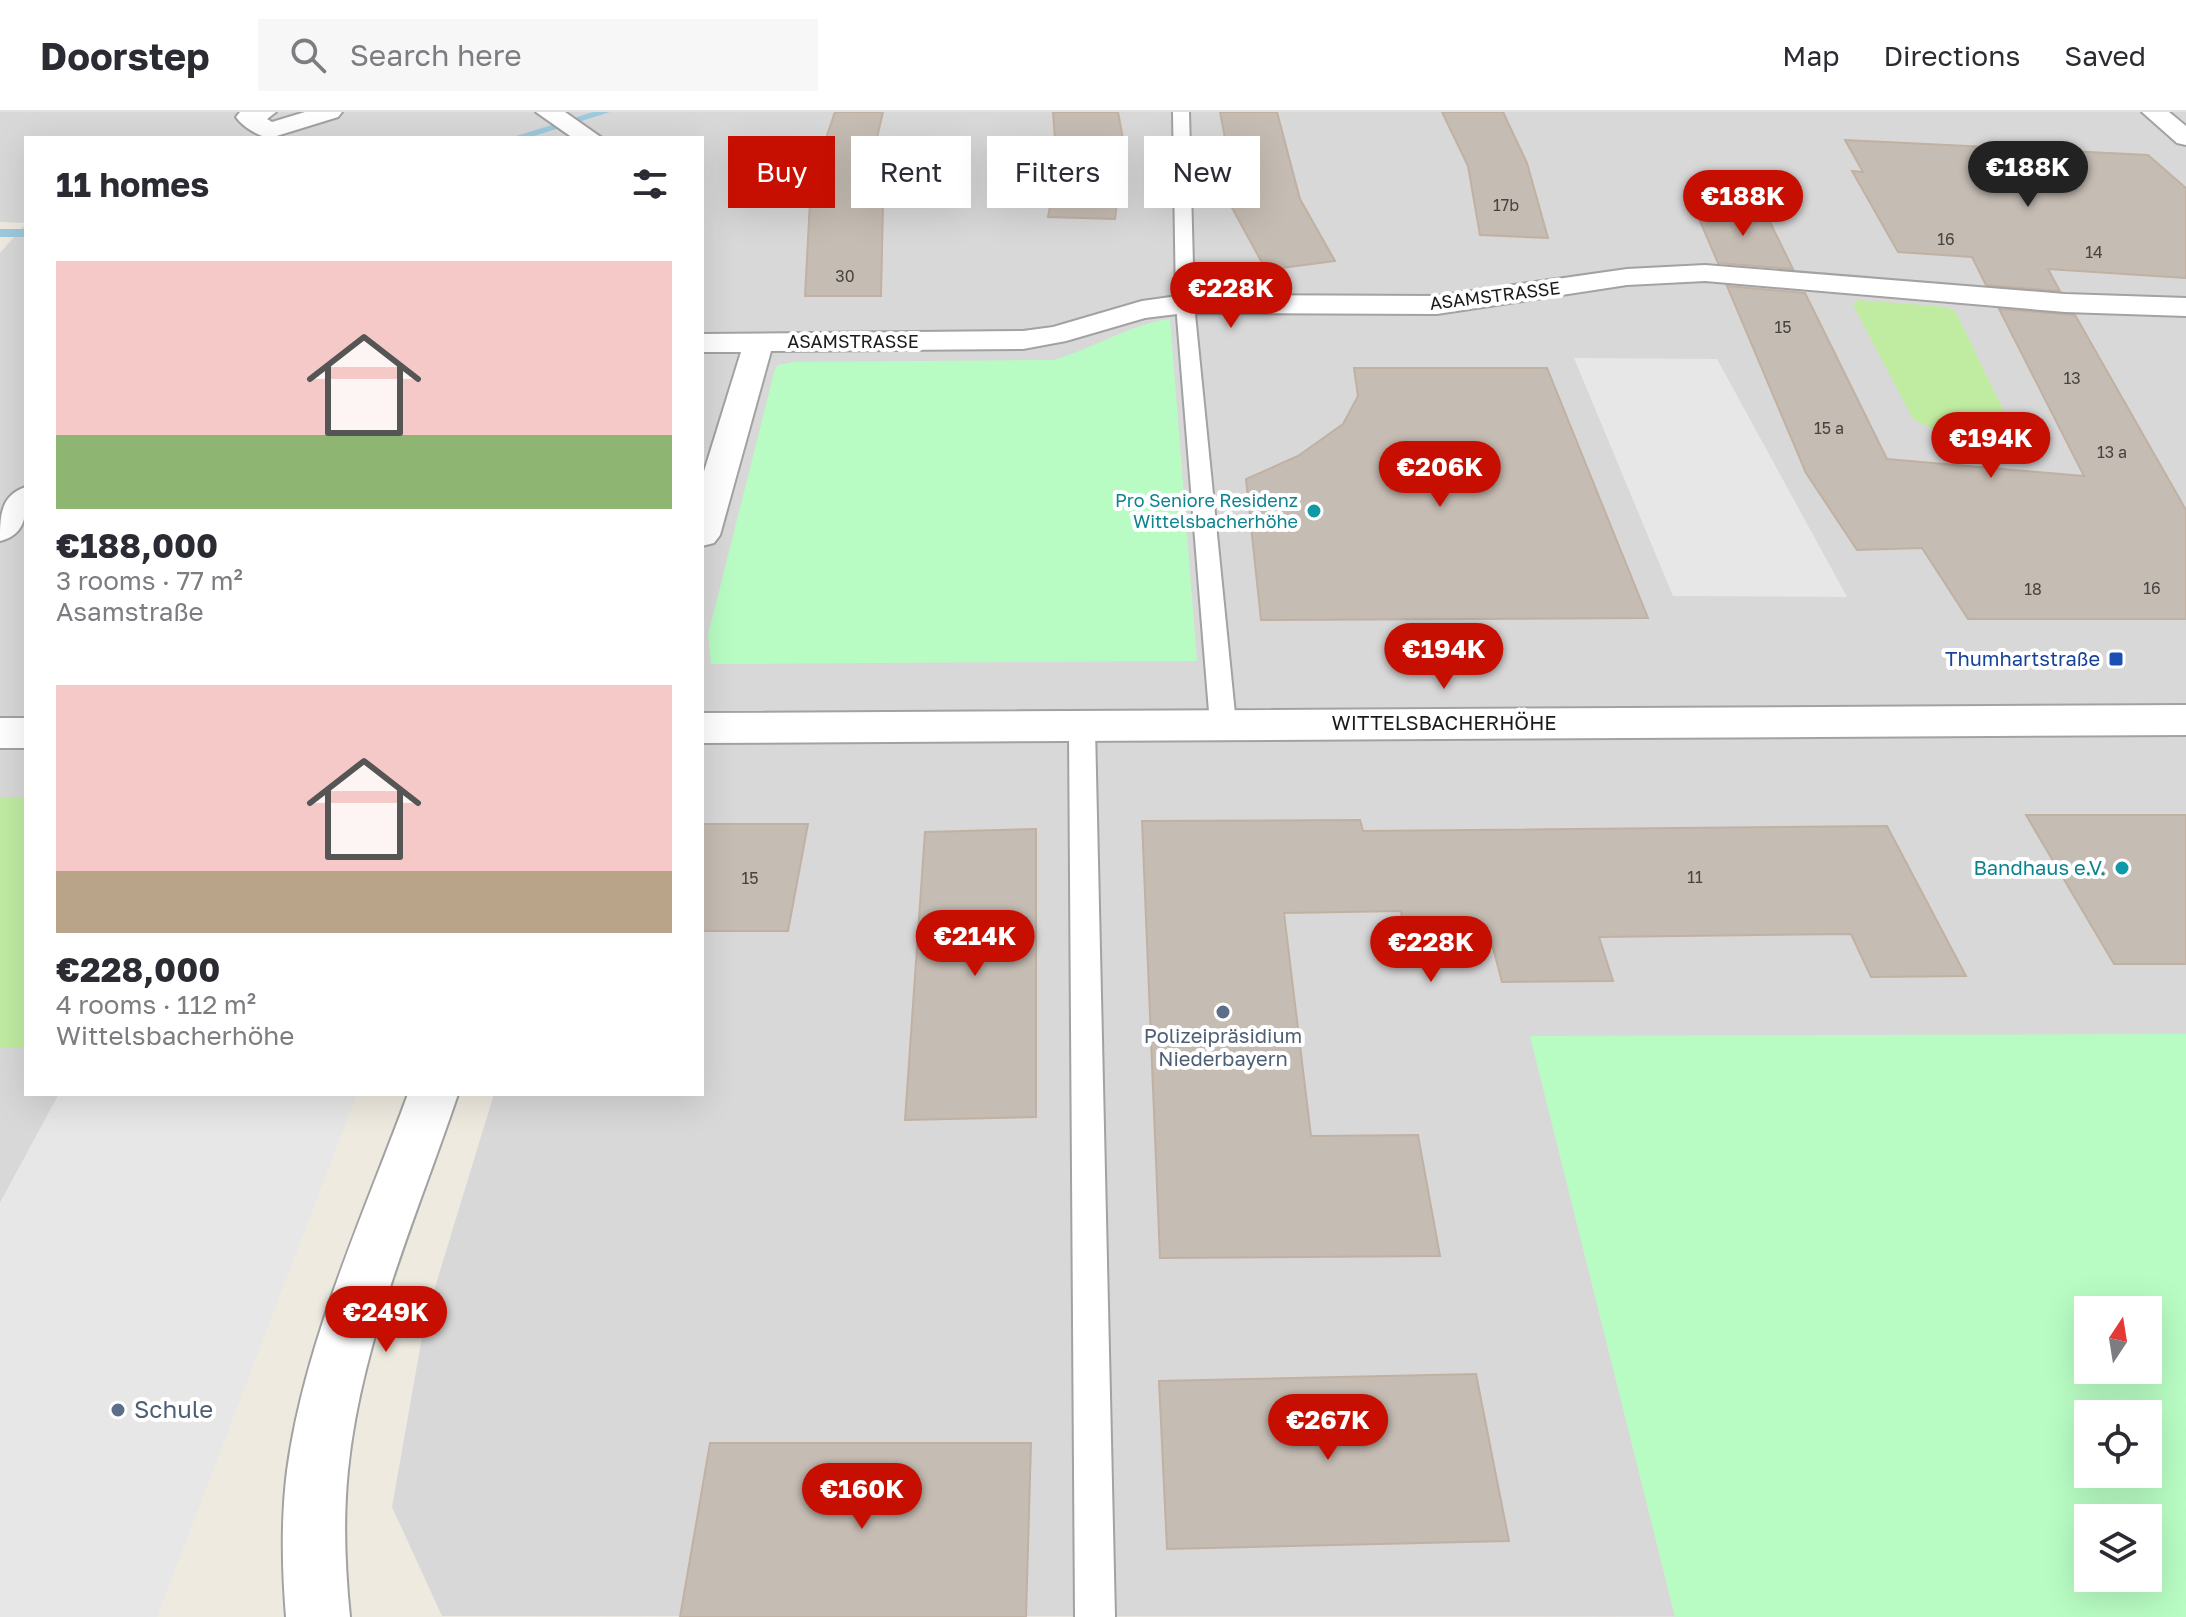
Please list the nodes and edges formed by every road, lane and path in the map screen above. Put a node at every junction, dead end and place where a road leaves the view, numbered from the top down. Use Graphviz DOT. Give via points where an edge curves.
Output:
graph roads {
  1 [pos="264,112"];
  2 [pos="330,112"];
  3 [pos="548,112"];
  4 [pos="1181,112"];
  5 [pos="2154,112"];
  6 [pos="581,132"];
  7 [pos="2186,138"];
  8 [pos="1185,304"];
  9 [pos="2186,307"];
  10 [pos="759,342"];
  11 [pos="704,343"];
  12 [pos="24,500"];
  13 [pos="704,528"];
  14 [pos="0,530"];
  15 [pos="2186,720"];
  16 [pos="1223,724"];
  17 [pos="704,728"];
  18 [pos="1082,728"];
  19 [pos="0,733"];
  20 [pos="24,733"];
  21 [pos="432,1096"];
  22 [pos="318,1617"];
  23 [pos="1095,1617"];
  1 -- 2 [label="street" via="248,117 269,131"];
  3 -- 6 [label="street"];
  4 -- 8 [label="lane"];
  5 -- 7 [label="street"];
  8 -- 9 [label="street, ASAMSTRASSE" via="1437,305 1627,277 1705,273 2065,303"];
  8 -- 10 [label="street, ASAMSTRASSE" via="1023,340"];
  8 -- 16 [label="lane"];
  10 -- 11 [label="street, ASAMSTRASSE"];
  10 -- 13 [label="street, ASAMSTRASSE"];
  12 -- 14 [label="street"];
  15 -- 16 [label="street, WITTELSBACHERHÖHE"];
  16 -- 18 [label="street, WITTELSBACHERHÖHE"];
  17 -- 18 [label="street, WITTELSBACHERHÖHE"];
  18 -- 23 [label="lane"];
  19 -- 20 [label="street"];
  21 -- 22 [label="street" via="342,1355 321,1450 313,1544"];
}
